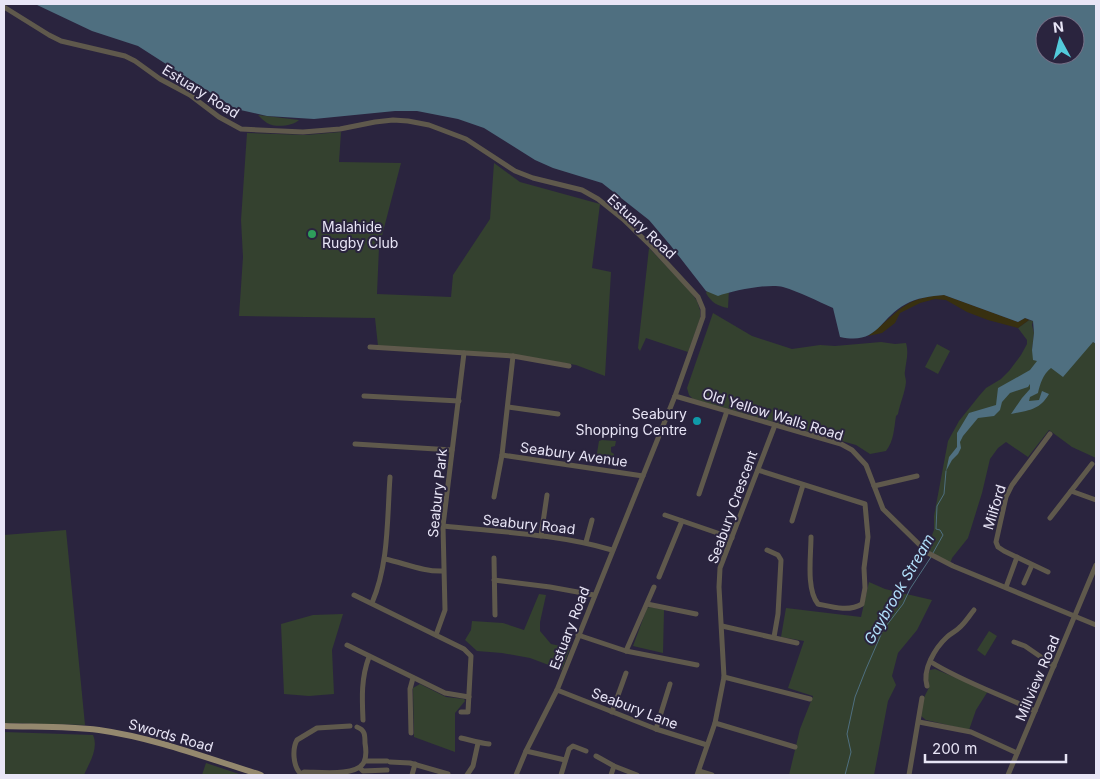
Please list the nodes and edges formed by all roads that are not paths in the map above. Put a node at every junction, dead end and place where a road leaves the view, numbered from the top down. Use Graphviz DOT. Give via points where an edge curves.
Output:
graph roads {
  1 [pos="4,7"];
  2 [pos="370,347"];
  3 [pos="464,353"];
  4 [pos="513,356"];
  5 [pos="569,366"];
  6 [pos="364,396"];
  7 [pos="675,396"];
  8 [pos="459,401"];
  9 [pos="508,407"];
  10 [pos="726,411"];
  11 [pos="558,414"];
  12 [pos="775,425"];
  13 [pos="1050,434"];
  14 [pos="1040,435"];
  15 [pos="1046,439"];
  16 [pos="355,444"];
  17 [pos="452,450"];
  18 [pos="502,455"];
  19 [pos="1092,464"];
  20 [pos="758,470"];
  21 [pos="643,476"];
  22 [pos="917,476"];
  23 [pos="390,477"];
  24 [pos="803,484"];
  25 [pos="874,486"];
  26 [pos="1071,490"];
  27 [pos="700,494"];
  28 [pos="546,495"];
  29 [pos="494,497"];
  30 [pos="1096,500"];
  31 [pos="665,515"];
  32 [pos="1050,518"];
  33 [pos="592,520"];
  34 [pos="682,521"];
  35 [pos="792,521"];
  36 [pos="443,526"];
  37 [pos="541,536"];
  38 [pos="812,537"];
  39 [pos="732,538"];
  40 [pos="586,542"];
  41 [pos="612,550"];
  42 [pos="767,550"];
  43 [pos="1017,557"];
  44 [pos="494,558"];
  45 [pos="385,559"];
  46 [pos="1032,565"];
  47 [pos="1096,565"];
  48 [pos="443,571"];
  49 [pos="1048,572"];
  50 [pos="659,577"];
  51 [pos="494,580"];
  52 [pos="1024,583"];
  53 [pos="654,587"];
  54 [pos="1006,587"];
  55 [pos="354,594"];
  56 [pos="594,595"];
  57 [pos="372,603"];
  58 [pos="647,604"];
  59 [pos="974,610"];
  60 [pos="696,614"];
  61 [pos="494,615"];
  62 [pos="1074,616"];
  63 [pos="1096,625"];
  64 [pos="722,626"];
  65 [pos="436,635"];
  66 [pos="578,635"];
  67 [pos="774,637"];
  68 [pos="1014,642"];
  69 [pos="797,643"];
  70 [pos="347,645"];
  71 [pos="626,650"];
  72 [pos="369,657"];
  73 [pos="930,662"];
  74 [pos="697,666"];
  75 [pos="1054,666"];
  76 [pos="626,673"];
  77 [pos="724,677"];
  78 [pos="413,678"];
  79 [pos="670,684"];
  80 [pos="927,686"];
  81 [pos="557,690"];
  82 [pos="469,697"];
  83 [pos="922,698"];
  84 [pos="810,699"];
  85 [pos="1035,711"];
  86 [pos="461,712"];
  87 [pos="612,712"];
  88 [pos="363,720"];
  89 [pos="919,722"];
  90 [pos="715,723"];
  91 [pos="4,726"];
  92 [pos="350,726"];
  93 [pos="357,727"];
  94 [pos="656,729"];
  95 [pos="411,733"];
  96 [pos="461,738"];
  97 [pos="478,743"];
  98 [pos="488,744"];
  99 [pos="707,745"];
  100 [pos="795,747"];
  101 [pos="526,751"];
  102 [pos="586,751"];
  103 [pos="1017,753"];
  104 [pos="596,756"];
  105 [pos="565,760"];
  106 [pos="365,761"];
  107 [pos="415,764"];
  108 [pos="614,766"];
  109 [pos="360,768"];
  110 [pos="387,770"];
  111 [pos="439,773"];
  112 [pos="698,773"];
  113 [pos="448,774"];
  114 [pos="261,775"];
  115 [pos="300,775"];
  116 [pos="412,775"];
  117 [pos="467,775"];
  118 [pos="516,775"];
  119 [pos="561,775"];
  120 [pos="611,775"];
  121 [pos="637,775"];
  122 [pos="712,775"];
  123 [pos="909,775"];
  124 [pos="1008,775"];
  1 -- 7 [label="street, Estuary Road" via="61,41 135,61 241,128 298,132 408,121 466,139 513,170 590,194 647,243 701,303 701,327"];
  2 -- 3 [label="street"];
  3 -- 4 [label="street"];
  3 -- 8 [label="street, Seabury Park"];
  4 -- 5 [label="street"];
  4 -- 9 [label="street"];
  6 -- 8 [label="street"];
  7 -- 10 [label="street, Old Yellow Walls Road"];
  7 -- 21 [label="street, Estuary Road"];
  8 -- 17 [label="street, Seabury Park"];
  9 -- 11 [label="street"];
  9 -- 18 [label="street"];
  10 -- 12 [label="street, Old Yellow Walls Road"];
  10 -- 27 [label="street"];
  12 -- 20 [label="street, Seabury Crescent"];
  12 -- 25 [label="street, Old Yellow Walls Road" via="842,444 852,450 866,465"];
  13 -- 15 [label="street, Milford"];
  14 -- 15 [label="street"];
  15 -- 43 [label="street, Milford" via="1006,497 996,542 998,547"];
  16 -- 17 [label="street"];
  17 -- 36 [label="street, Seabury Park"];
  18 -- 21 [label="street, Seabury Avenue"];
  18 -- 29 [label="street"];
  19 -- 26 [label="street"];
  20 -- 24 [label="street"];
  20 -- 39 [label="street, Seabury Crescent"];
  21 -- 41 [label="street, Estuary Road"];
  22 -- 25 [label="street"];
  23 -- 45 [label="street"];
  24 -- 35 [label="street"];
  24 -- 38 [label="street" via="865,504 868,537 862,604 839,608 818,604 813,599"];
  25 -- 54 [label="street, Old Yellow Walls Road" via="882,509 932,555"];
  26 -- 30 [label="street"];
  26 -- 32 [label="street"];
  28 -- 37 [label="street"];
  31 -- 34 [label="street"];
  33 -- 40 [label="street"];
  34 -- 39 [label="street"];
  34 -- 50 [label="street"];
  36 -- 37 [label="street, Seabury Road"];
  36 -- 48 [label="street, Seabury Park"];
  37 -- 40 [label="street, Seabury Road"];
  39 -- 64 [label="street, Seabury Crescent" via="720,568"];
  40 -- 41 [label="street, Seabury Road"];
  41 -- 56 [label="street, Estuary Road"];
  42 -- 67 [label="street" via="778,554 781,560"];
  43 -- 46 [label="street, Milford"];
  43 -- 54 [label="street"];
  44 -- 51 [label="street"];
  45 -- 48 [label="street" via="430,572"];
  45 -- 57 [label="street"];
  46 -- 49 [label="street, Milford"];
  46 -- 52 [label="street"];
  47 -- 62 [label="street, Millview Road"];
  48 -- 65 [label="street, Seabury Park" via="445,610"];
  51 -- 56 [label="street"];
  51 -- 61 [label="street"];
  53 -- 58 [label="street"];
  54 -- 62 [label="street, Old Yellow Walls Road"];
  55 -- 57 [label="street"];
  56 -- 66 [label="street, Estuary Road"];
  57 -- 65 [label="street"];
  58 -- 60 [label="street"];
  58 -- 71 [label="street"];
  59 -- 73 [label="street" via="940,645"];
  62 -- 63 [label="street, Old Yellow Walls Road"];
  62 -- 75 [label="street, Millview Road"];
  64 -- 67 [label="street"];
  64 -- 77 [label="street, Seabury Crescent"];
  65 -- 82 [label="street" via="471,656"];
  66 -- 71 [label="street"];
  66 -- 81 [label="street, Estuary Road"];
  67 -- 69 [label="street"];
  68 -- 75 [label="street"];
  70 -- 72 [label="street"];
  71 -- 74 [label="street"];
  72 -- 78 [label="street"];
  72 -- 88 [label="street" via="362,687"];
  73 -- 80 [label="street"];
  73 -- 85 [label="street"];
  75 -- 85 [label="street, Millview Road"];
  76 -- 87 [label="street"];
  77 -- 84 [label="street"];
  77 -- 90 [label="street, Seabury Crescent"];
  78 -- 82 [label="street" via="445,693"];
  78 -- 95 [label="street" via="410,689"];
  79 -- 94 [label="street"];
  81 -- 87 [label="street, Seabury Lane"];
  81 -- 101 [label="street, Estuary Road"];
  82 -- 86 [label="street" via="468,712"];
  83 -- 89 [label="street"];
  85 -- 103 [label="street, Millview Road"];
  87 -- 94 [label="street, Seabury Lane"];
  89 -- 103 [label="street" via="971,732"];
  89 -- 123 [label="street"];
  90 -- 99 [label="street, Seabury Crescent"];
  90 -- 100 [label="street"];
  91 -- 114 [label="main road, Swords Road" via="99,730 144,738"];
  92 -- 115 [label="street" via="317,728 297,740 294,750"];
  93 -- 106 [label="street" via="364,733"];
  94 -- 99 [label="street, Seabury Lane"];
  96 -- 97 [label="street"];
  97 -- 98 [label="street"];
  97 -- 117 [label="street" via="473,766"];
  99 -- 112 [label="street, Seabury Crescent"];
  101 -- 105 [label="street"];
  101 -- 118 [label="street, Estuary Road"];
  102 -- 105 [label="street" via="573,746"];
  103 -- 124 [label="street, Millview Road"];
  104 -- 108 [label="street"];
  105 -- 119 [label="street"];
  106 -- 107 [label="street"];
  106 -- 109 [label="street"];
  107 -- 111 [label="street"];
  107 -- 116 [label="street"];
  108 -- 120 [label="street"];
  108 -- 121 [label="street"];
  109 -- 110 [label="street" via="363,771"];
  109 -- 115 [label="street" via="348,772 304,772"];
  111 -- 113 [label="street"];
  112 -- 122 [label="street"];
}
